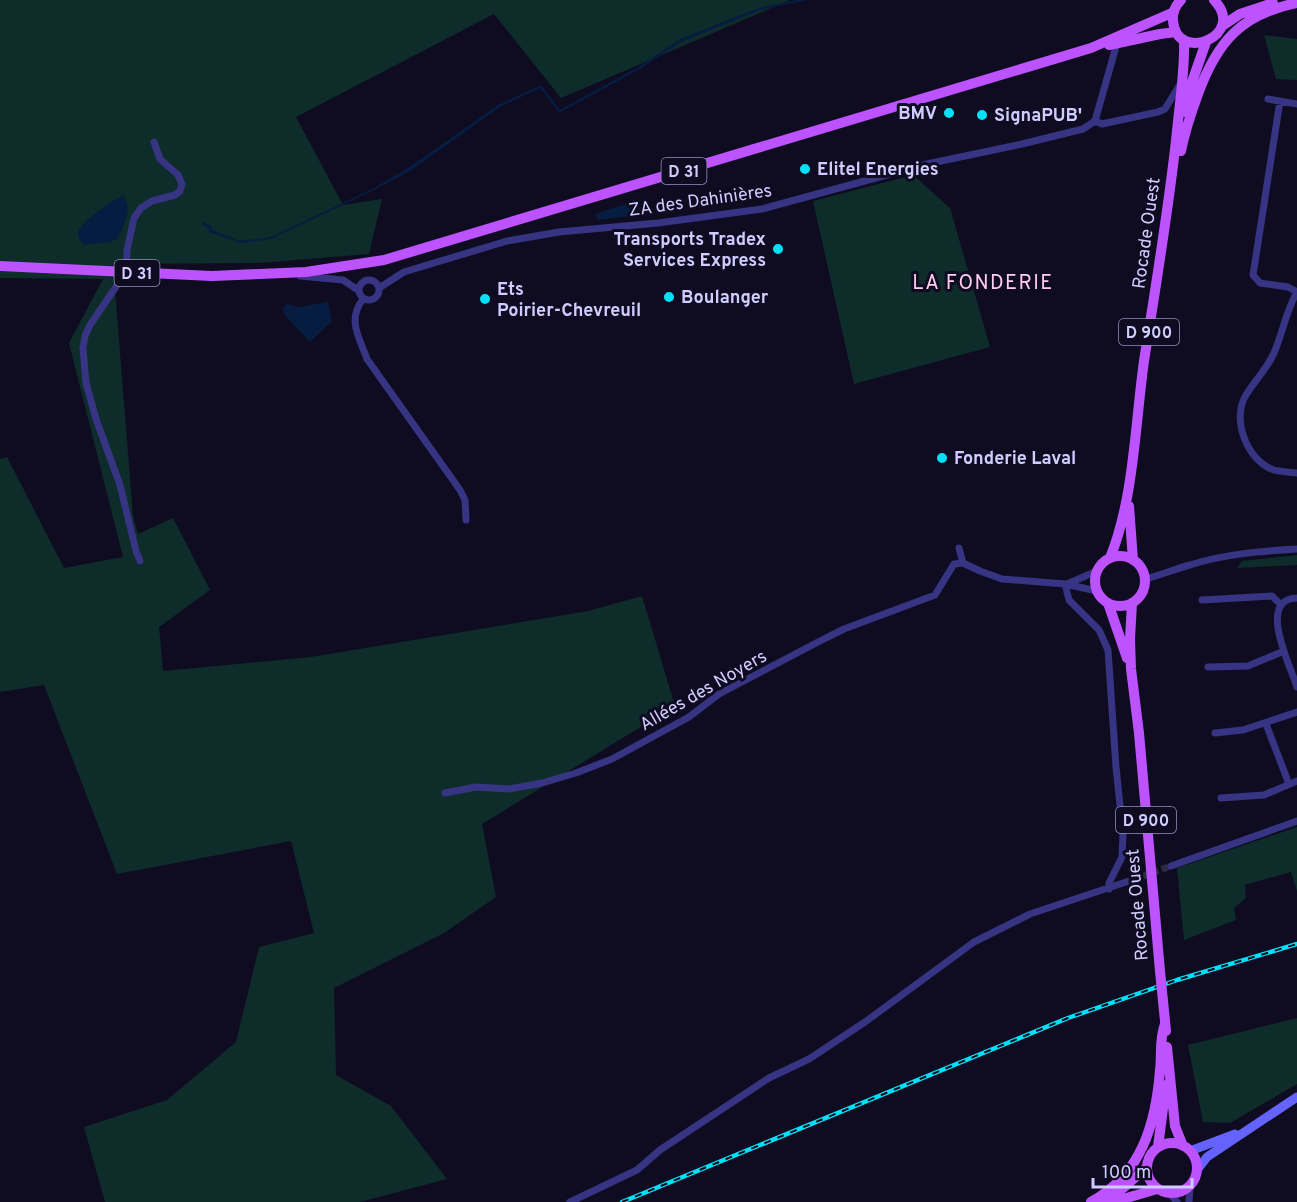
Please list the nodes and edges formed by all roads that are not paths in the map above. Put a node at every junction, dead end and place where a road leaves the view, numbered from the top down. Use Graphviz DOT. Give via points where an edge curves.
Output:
graph roads {
  1 [pos="1181,0"];
  2 [pos="1229,0"];
  3 [pos="1215,1"];
  4 [pos="1297,2"];
  5 [pos="1174,12"];
  6 [pos="1222,26"];
  7 [pos="1180,36"];
  8 [pos="1206,42"];
  9 [pos="1117,43"];
  10 [pos="1091,48"];
  11 [pos="1182,80"];
  12 [pos="1268,99"];
  13 [pos="1280,101"];
  14 [pos="1297,104"];
  15 [pos="1095,121"];
  16 [pos="154,142"];
  17 [pos="1175,153"];
  18 [pos="1173,167"];
  19 [pos="0,266"];
  20 [pos="126,272"];
  21 [pos="273,274"];
  22 [pos="379,288"];
  23 [pos="358,290"];
  24 [pos="1297,292"];
  25 [pos="363,299"];
  26 [pos="1297,473"];
  27 [pos="1128,496"];
  28 [pos="466,520"];
  29 [pos="959,548"];
  30 [pos="1297,549"];
  31 [pos="1110,558"];
  32 [pos="1133,560"];
  33 [pos="140,561"];
  34 [pos="963,562"];
  35 [pos="1097,571"];
  36 [pos="1145,579"];
  37 [pos="1065,585"];
  38 [pos="1097,591"];
  39 [pos="1297,598"];
  40 [pos="1202,600"];
  41 [pos="1108,603"];
  42 [pos="1132,603"];
  43 [pos="1281,605"];
  44 [pos="1284,651"];
  45 [pos="1293,663"];
  46 [pos="1208,668"];
  47 [pos="1131,669"];
  48 [pos="1297,687"];
  49 [pos="1297,712"];
  50 [pos="1266,724"];
  51 [pos="1215,733"];
  52 [pos="1297,781"];
  53 [pos="1289,784"];
  54 [pos="445,793"];
  55 [pos="1221,798"];
  56 [pos="1297,821"];
  57 [pos="1171,866"];
  58 [pos="1132,880"];
  59 [pos="1109,889"];
  60 [pos="1165,1024"];
  61 [pos="1168,1067"];
  62 [pos="1297,1097"];
  63 [pos="1250,1127"];
  64 [pos="1158,1147"];
  65 [pos="1187,1148"];
  66 [pos="1147,1167"];
  67 [pos="1197,1170"];
  68 [pos="1190,1186"];
  69 [pos="1157,1189"];
  70 [pos="1173,1198"];
  71 [pos="570,1202"];
  72 [pos="1091,1202"];
  73 [pos="1098,1202"];
  74 [pos="1113,1202"];
  75 [pos="1190,1202"];
  1 -- 5 [label="main road"];
  2 -- 3 [label="main road"];
  3 -- 6 [label="main road" via="1221,9"];
  4 -- 6 [label="main road" via="1254,8"];
  4 -- 18 [label="main road" via="1258,15 1238,28 1216,52"];
  5 -- 7 [label="main road, Rocade Ouest" via="1172,19"];
  5 -- 10 [label="main road, D 31"];
  6 -- 8 [label="main road"];
  7 -- 8 [label="main road" via="1191,43"];
  7 -- 9 [label="main road, D 31" via="1160,34"];
  7 -- 11 [label="main road, Rocade Ouest / D 900" via="1185,60"];
  8 -- 17 [label="main road, Rocade Ouest / D 900"];
  9 -- 10 [label="main road, D 31"];
  9 -- 15 [label="street"];
  10 -- 21 [label="main road, D 31" via="384,260"];
  11 -- 15 [label="street, ZA des Dahinières" via="1165,109 1102,124"];
  11 -- 17 [label="main road, Rocade Ouest / D 900"];
  12 -- 13 [label="street"];
  13 -- 14 [label="street"];
  13 -- 24 [label="street" via="1253,275 1260,283"];
  15 -- 22 [label="street, ZA des Dahinières" via="1083,129 927,164 762,209 559,232 507,242 404,272"];
  16 -- 20 [label="street" via="160,159 182,184 176,195 152,201 134,218"];
  17 -- 18 [label="main road, Rocade Ouest / D 900"];
  18 -- 27 [label="main road, Rocade Ouest / D 900"];
  19 -- 20 [label="main road, D 31"];
  20 -- 21 [label="main road, D 31"];
  20 -- 33 [label="street" via="90,325 83,348 89,392"];
  21 -- 23 [label="street" via="333,278"];
  22 -- 23 [label="street" via="375,282 366,280"];
  22 -- 25 [label="street" via="376,298"];
  23 -- 25 [label="street"];
  24 -- 26 [label="street" via="1275,352 1244,396 1240,412 1252,453 1273,470"];
  25 -- 28 [label="street" via="355,310 355,324 367,359 460,490"];
  27 -- 31 [label="main road, Rocade Ouest / D 900"];
  27 -- 32 [label="main road, Rocade Ouest / D 900"];
  29 -- 34 [label="street"];
  30 -- 36 [label="street" via="1228,556"];
  31 -- 32 [label="main road"];
  31 -- 35 [label="main road"];
  32 -- 36 [label="main road"];
  34 -- 37 [label="street" via="1002,579"];
  34 -- 54 [label="street, Allées des Noyers" via="954,564 935,595 844,629 719,694 689,717 612,759 542,783"];
  35 -- 37 [label="street"];
  35 -- 38 [label="main road"];
  36 -- 42 [label="main road" via="1142,593"];
  37 -- 38 [label="street"];
  37 -- 59 [label="street" via="1069,600 1099,630 1108,651 1123,834 1122,857"];
  38 -- 41 [label="main road"];
  39 -- 43 [label="street"];
  40 -- 43 [label="street" via="1272,596"];
  41 -- 42 [label="main road"];
  41 -- 47 [label="main road, Rocade Ouest / D 900"];
  42 -- 47 [label="main road, Rocade Ouest / D 900"];
  43 -- 44 [label="street" via="1277,620"];
  44 -- 45 [label="street"];
  44 -- 46 [label="street" via="1248,666"];
  45 -- 48 [label="street"];
  47 -- 60 [label="main road, Rocade Ouest / D 900, bridge"];
  49 -- 50 [label="street"];
  50 -- 51 [label="street"];
  50 -- 53 [label="street"];
  52 -- 53 [label="street"];
  53 -- 55 [label="street" via="1264,795"];
  56 -- 57 [label="street"];
  58 -- 59 [label="street"];
  59 -- 71 [label="street" via="1030,914 974,942 855,1028 809,1059 769,1078 660,1150 637,1170"];
  60 -- 61 [label="main road, Rocade Ouest / D 900"];
  60 -- 72 [label="main road" via="1155,1108 1141,1152 1123,1176"];
  61 -- 64 [label="main road, Rocade Ouest / D 900"];
  61 -- 65 [label="main road, Rocade Ouest / D 900" via="1175,1126"];
  62 -- 63 [label="main road"];
  63 -- 65 [label="main road"];
  63 -- 67 [label="main road" via="1207,1157"];
  64 -- 65 [label="main road" via="1171,1143"];
  64 -- 66 [label="main road"];
  65 -- 67 [label="main road" via="1194,1156"];
  66 -- 69 [label="main road"];
  66 -- 73 [label="main road" via="1122,1189"];
  67 -- 68 [label="main road"];
  68 -- 70 [label="main road"];
  68 -- 75 [label="street"];
  69 -- 70 [label="main road"];
  69 -- 74 [label="main road"];
}
